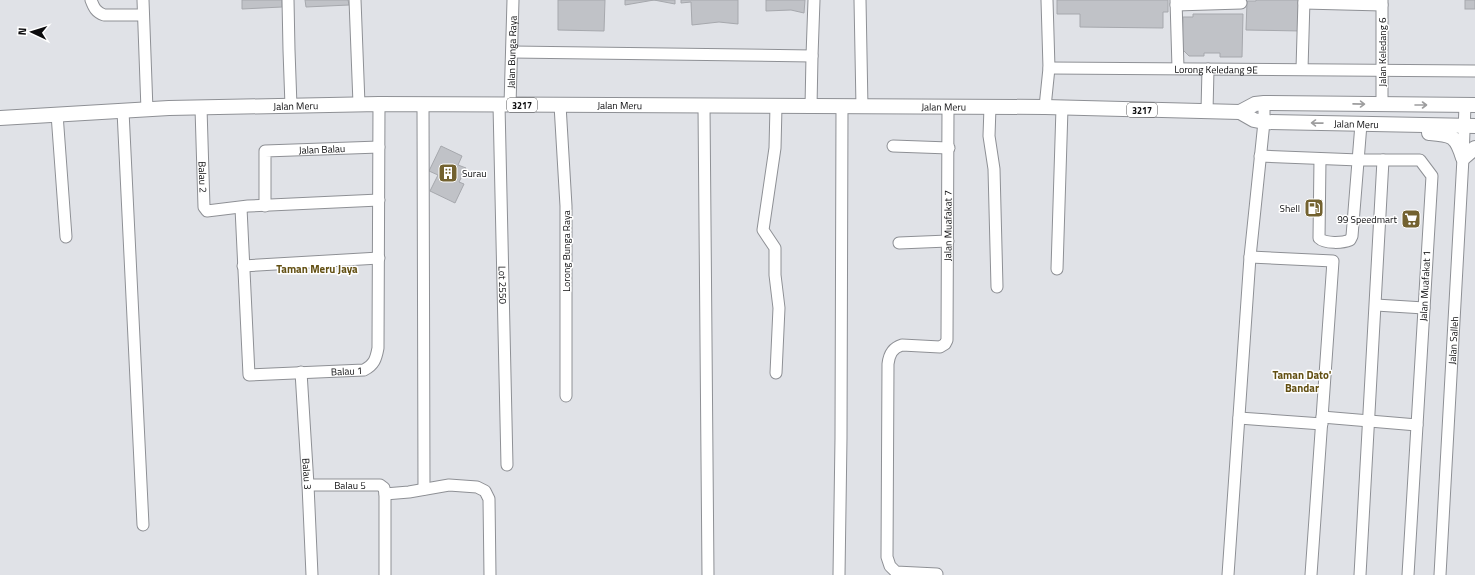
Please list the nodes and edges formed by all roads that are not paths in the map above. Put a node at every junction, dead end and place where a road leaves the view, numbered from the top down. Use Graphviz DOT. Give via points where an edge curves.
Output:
graph roads {
  1 [pos="92,0"];
  2 [pos="142,0"];
  3 [pos="288,0"];
  4 [pos="355,0"];
  5 [pos="513,0"];
  6 [pos="814,0"];
  7 [pos="860,0"];
  8 [pos="1047,0"];
  9 [pos="1304,2"];
  10 [pos="1382,2"];
  11 [pos="1176,3"];
  12 [pos="1241,3"];
  13 [pos="143,15"];
  14 [pos="512,52"];
  15 [pos="812,56"];
  16 [pos="1049,68"];
  17 [pos="1178,68"];
  18 [pos="1208,68"];
  19 [pos="1302,69"];
  20 [pos="1382,69"];
  21 [pos="1475,71"];
  22 [pos="1264,103"];
  23 [pos="359,104"];
  24 [pos="379,104"];
  25 [pos="423,104"];
  26 [pos="1382,104"];
  27 [pos="504,105"];
  28 [pos="560,105"];
  29 [pos="1470,105"];
  30 [pos="291,106"];
  31 [pos="704,106"];
  32 [pos="776,106"];
  33 [pos="811,107"];
  34 [pos="842,107"];
  35 [pos="862,107"];
  36 [pos="990,107"];
  37 [pos="1045,107"];
  38 [pos="201,108"];
  39 [pos="948,108"];
  40 [pos="1062,108"];
  41 [pos="147,110"];
  42 [pos="123,111"];
  43 [pos="1207,111"];
  44 [pos="1240,112"];
  45 [pos="58,114"];
  46 [pos="0,118"];
  47 [pos="1264,122"];
  48 [pos="1361,124"];
  49 [pos="1384,124"];
  50 [pos="1470,126"];
  51 [pos="893,146"];
  52 [pos="379,147"];
  53 [pos="949,148"];
  54 [pos="1475,148"];
  55 [pos="1260,156"];
  56 [pos="1463,158"];
  57 [pos="1320,159"];
  58 [pos="1359,160"];
  59 [pos="1383,160"];
  60 [pos="378,200"];
  61 [pos="264,206"];
  62 [pos="241,208"];
  63 [pos="66,237"];
  64 [pos="948,241"];
  65 [pos="899,243"];
  66 [pos="1250,257"];
  67 [pos="379,258"];
  68 [pos="243,266"];
  69 [pos="1057,269"];
  70 [pos="997,287"];
  71 [pos="1376,305"];
  72 [pos="1424,308"];
  73 [pos="301,372"];
  74 [pos="776,372"];
  75 [pos="566,396"];
  76 [pos="1239,418"];
  77 [pos="1322,421"];
  78 [pos="1369,421"];
  79 [pos="1417,425"];
  80 [pos="507,465"];
  81 [pos="308,485"];
  82 [pos="424,489"];
  83 [pos="385,494"];
  84 [pos="143,525"];
  85 [pos="937,574"];
  86 [pos="312,575"];
  87 [pos="384,575"];
  88 [pos="490,575"];
  89 [pos="708,575"];
  90 [pos="839,575"];
  91 [pos="1228,575"];
  92 [pos="1311,575"];
  93 [pos="1360,575"];
  94 [pos="1408,575"];
  95 [pos="1440,575"];
  1 -- 13 [label="street" via="94,8 104,15"];
  2 -- 13 [label="street"];
  3 -- 30 [label="street"];
  4 -- 23 [label="street"];
  5 -- 14 [label="street, Jalan Bunga Raya"];
  6 -- 15 [label="street"];
  7 -- 35 [label="street"];
  8 -- 16 [label="street"];
  9 -- 10 [label="street"];
  9 -- 19 [label="street"];
  10 -- 20 [label="street, Jalan Keledang 6"];
  11 -- 12 [label="street"];
  11 -- 17 [label="street"];
  13 -- 41 [label="street"];
  14 -- 15 [label="street"];
  14 -- 27 [label="street, Jalan Bunga Raya"];
  15 -- 33 [label="street"];
  16 -- 17 [label="street, Lorong Keledang 9E"];
  16 -- 37 [label="street"];
  17 -- 18 [label="street, Lorong Keledang 9E"];
  18 -- 19 [label="street, Lorong Keledang 9E"];
  18 -- 43 [label="street"];
  19 -- 20 [label="street, Lorong Keledang 9E"];
  20 -- 21 [label="street, Lorong Keledang 9E"];
  20 -- 26 [label="street, Jalan Keledang 6"];
  22 -- 26 [label="main road, Jalan Meru / 3217, one-way"];
  22 -- 44 [label="main road, Jalan Meru / 3217" via="1255,104"];
  22 -- 47 [label="street"];
  23 -- 24 [label="main road, Jalan Meru / 3217"];
  23 -- 30 [label="main road, Jalan Meru / 3217"];
  24 -- 25 [label="main road, Jalan Meru / 3217"];
  24 -- 52 [label="street, Balau 1"];
  25 -- 27 [label="main road, Jalan Meru / 3217"];
  25 -- 82 [label="street"];
  26 -- 29 [label="main road, Jalan Meru / 3217, one-way"];
  27 -- 28 [label="main road, Jalan Meru / 3217"];
  27 -- 80 [label="street, Lot 2550"];
  28 -- 31 [label="main road, Jalan Meru / 3217"];
  28 -- 75 [label="street, Lorong Bunga Raya" via="566,206"];
  29 -- 50 [label="street, Jalan Salleh"];
  30 -- 38 [label="main road, Jalan Meru / 3217"];
  31 -- 32 [label="main road, Jalan Meru / 3217"];
  31 -- 89 [label="street"];
  32 -- 33 [label="main road, Jalan Meru / 3217"];
  32 -- 74 [label="street" via="775,148 763,230 775,248 779,308"];
  33 -- 34 [label="main road, Jalan Meru / 3217"];
  34 -- 35 [label="main road, Jalan Meru / 3217"];
  34 -- 90 [label="street"];
  35 -- 39 [label="main road, Jalan Meru / 3217"];
  36 -- 37 [label="main road, Jalan Meru / 3217"];
  36 -- 39 [label="main road, Jalan Meru / 3217"];
  36 -- 70 [label="street" via="989,136 994,169"];
  37 -- 40 [label="main road, Jalan Meru / 3217"];
  38 -- 41 [label="main road, Jalan Meru / 3217"];
  38 -- 62 [label="street, Balau 2" via="204,207 207,211"];
  39 -- 53 [label="street, Jalan Muafakat 7"];
  40 -- 43 [label="main road, Jalan Meru / 3217"];
  40 -- 69 [label="street"];
  41 -- 42 [label="main road, Jalan Meru / 3217"];
  42 -- 45 [label="main road, Jalan Meru / 3217"];
  42 -- 84 [label="street"];
  43 -- 44 [label="main road, Jalan Meru / 3217"];
  44 -- 47 [label="main road, Jalan Meru / 3217"];
  45 -- 46 [label="main road, Jalan Meru / 3217"];
  45 -- 63 [label="street"];
  48 -- 47 [label="main road, Jalan Meru / 3217, one-way"];
  47 -- 55 [label="street"];
  48 -- 49 [label="main road, Jalan Meru / 3217"];
  48 -- 58 [label="street"];
  49 -- 50 [label="main road, Jalan Meru / 3217"];
  49 -- 56 [label="main road" via="1402,131 1446,134 1458,143"];
  50 -- 56 [label="street, Jalan Salleh"];
  51 -- 53 [label="street"];
  52 -- 60 [label="street, Balau 1"];
  52 -- 61 [label="street, Jalan Balau" via="265,152"];
  53 -- 64 [label="street, Jalan Muafakat 7"];
  54 -- 56 [label="main road"];
  55 -- 57 [label="street, Jalan Muafakat 1"];
  55 -- 66 [label="street"];
  56 -- 95 [label="street, Jalan Salleh"];
  57 -- 58 [label="street, Jalan Muafakat 1"];
  57 -- 58 [label="street" via="1318,235 1322,241 1346,242 1352,236"];
  58 -- 59 [label="street, Jalan Muafakat 1"];
  59 -- 71 [label="street"];
  59 -- 72 [label="street, Jalan Muafakat 1" via="1420,160 1432,176"];
  60 -- 61 [label="street"];
  60 -- 67 [label="street, Balau 1"];
  61 -- 62 [label="street"];
  62 -- 68 [label="street, Balau 1"];
  64 -- 65 [label="street"];
  64 -- 85 [label="street, Jalan Muafakat 7" via="947,340 940,346 897,347 889,356 888,364 887,557 890,566 896,572"];
  66 -- 76 [label="street"];
  66 -- 77 [label="street" via="1333,261"];
  67 -- 68 [label="street"];
  67 -- 73 [label="street, Balau 1" via="378,348 376,358 370,367 364,370"];
  68 -- 73 [label="street, Balau 1" via="249,375"];
  71 -- 72 [label="street"];
  71 -- 78 [label="street"];
  72 -- 79 [label="street, Jalan Muafakat 1"];
  73 -- 81 [label="street, Balau 3"];
  76 -- 77 [label="street"];
  76 -- 91 [label="street"];
  77 -- 78 [label="street"];
  77 -- 92 [label="street"];
  78 -- 79 [label="street"];
  78 -- 93 [label="street"];
  79 -- 94 [label="street, Jalan Muafakat 1"];
  81 -- 83 [label="street, Balau 5" via="380,485 384,488"];
  81 -- 86 [label="street, Balau 3"];
  82 -- 83 [label="street"];
  82 -- 88 [label="street" via="449,485 477,487 485,491 489,499"];
  83 -- 87 [label="street"];
}
